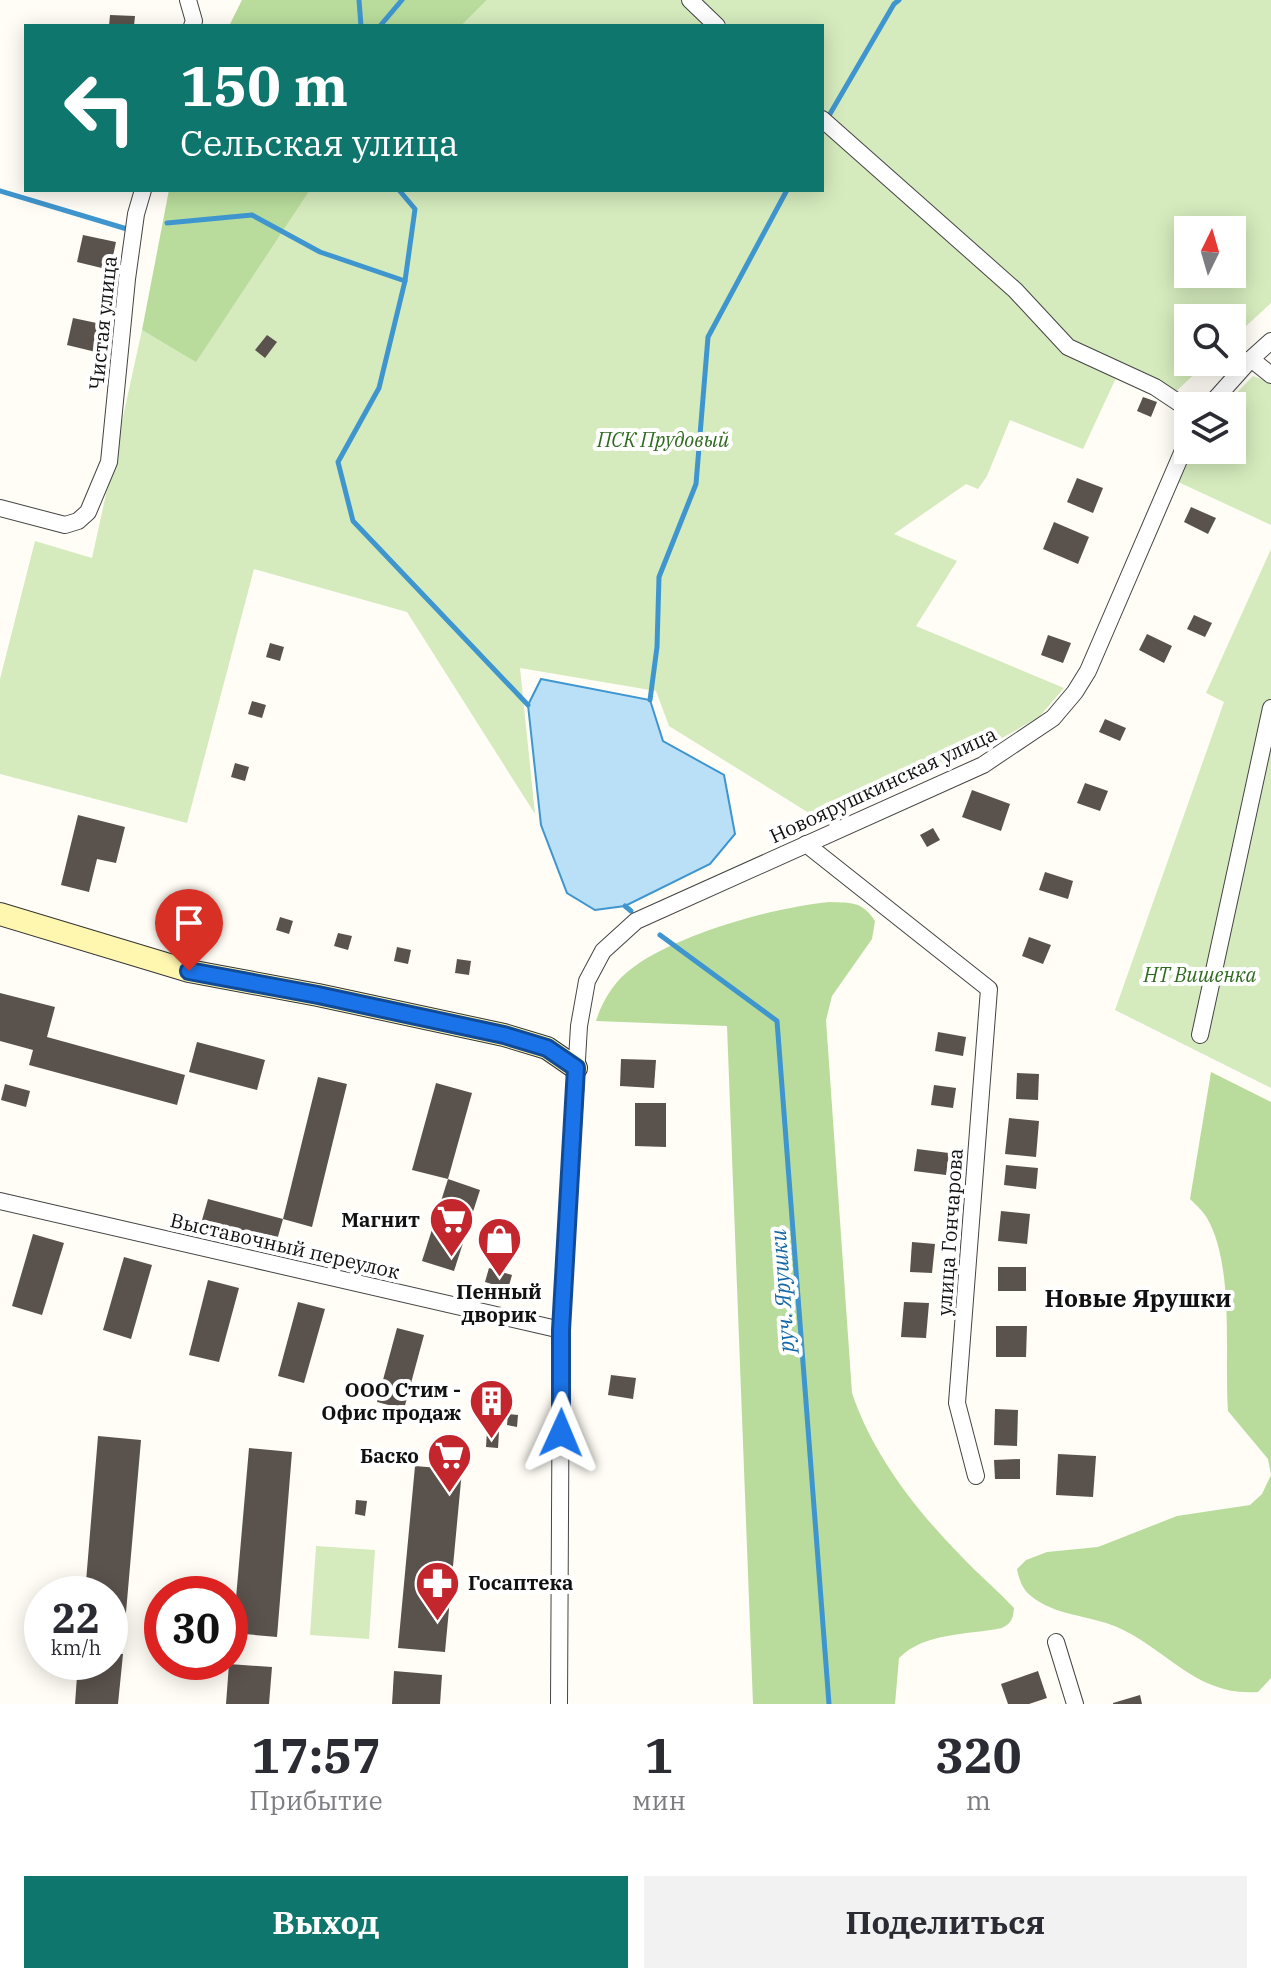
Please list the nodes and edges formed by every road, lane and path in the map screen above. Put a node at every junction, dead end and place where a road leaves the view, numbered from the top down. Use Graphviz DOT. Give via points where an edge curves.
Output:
graph roads {
  1 [pos="188,0"];
  2 [pos="690,0"];
  3 [pos="193,24"];
  4 [pos="715,24"];
  5 [pos="824,121"];
  6 [pos="142,192"];
  7 [pos="1271,341"];
  8 [pos="1251,359"];
  9 [pos="1271,375"];
  10 [pos="1222,392"];
  11 [pos="1174,400"];
  12 [pos="1177,464"];
  13 [pos="0,508"];
  14 [pos="1271,708"];
  15 [pos="806,844"];
  16 [pos="0,914"];
  17 [pos="1200,1035"];
  18 [pos="576,1068"];
  19 [pos="0,1201"];
  20 [pos="561,1330"];
  21 [pos="976,1476"];
  22 [pos="1056,1642"];
  23 [pos="559,1704"];
  24 [pos="1075,1704"];
  1 -- 3 [label="street"];
  2 -- 4 [label="street"];
  5 -- 11 [label="street" via="1015,290 1068,347"];
  6 -- 13 [label="street, Чистая улица" via="129,266 109,462 88,512 65,525"];
  7 -- 8 [label="street"];
  8 -- 9 [label="street"];
  8 -- 10 [label="street"];
  12 -- 15 [label="street, Новоярушкинская улица" via="1088,671 1053,718 983,765"];
  14 -- 17 [label="street"];
  15 -- 18 [label="street, Новоярушкинская улица" via="636,921 603,951 587,981"];
  15 -- 21 [label="street, улица Гончарова" via="989,989 957,1403"];
  16 -- 18 [label="street" via="189,971 504,1035 547,1048"];
  18 -- 20 [label="street, Новоярушкинская улица"];
  19 -- 20 [label="street, Выставочный переулок"];
  20 -- 23 [label="street, Новоярушкинская улица"];
  22 -- 24 [label="street"];
}
